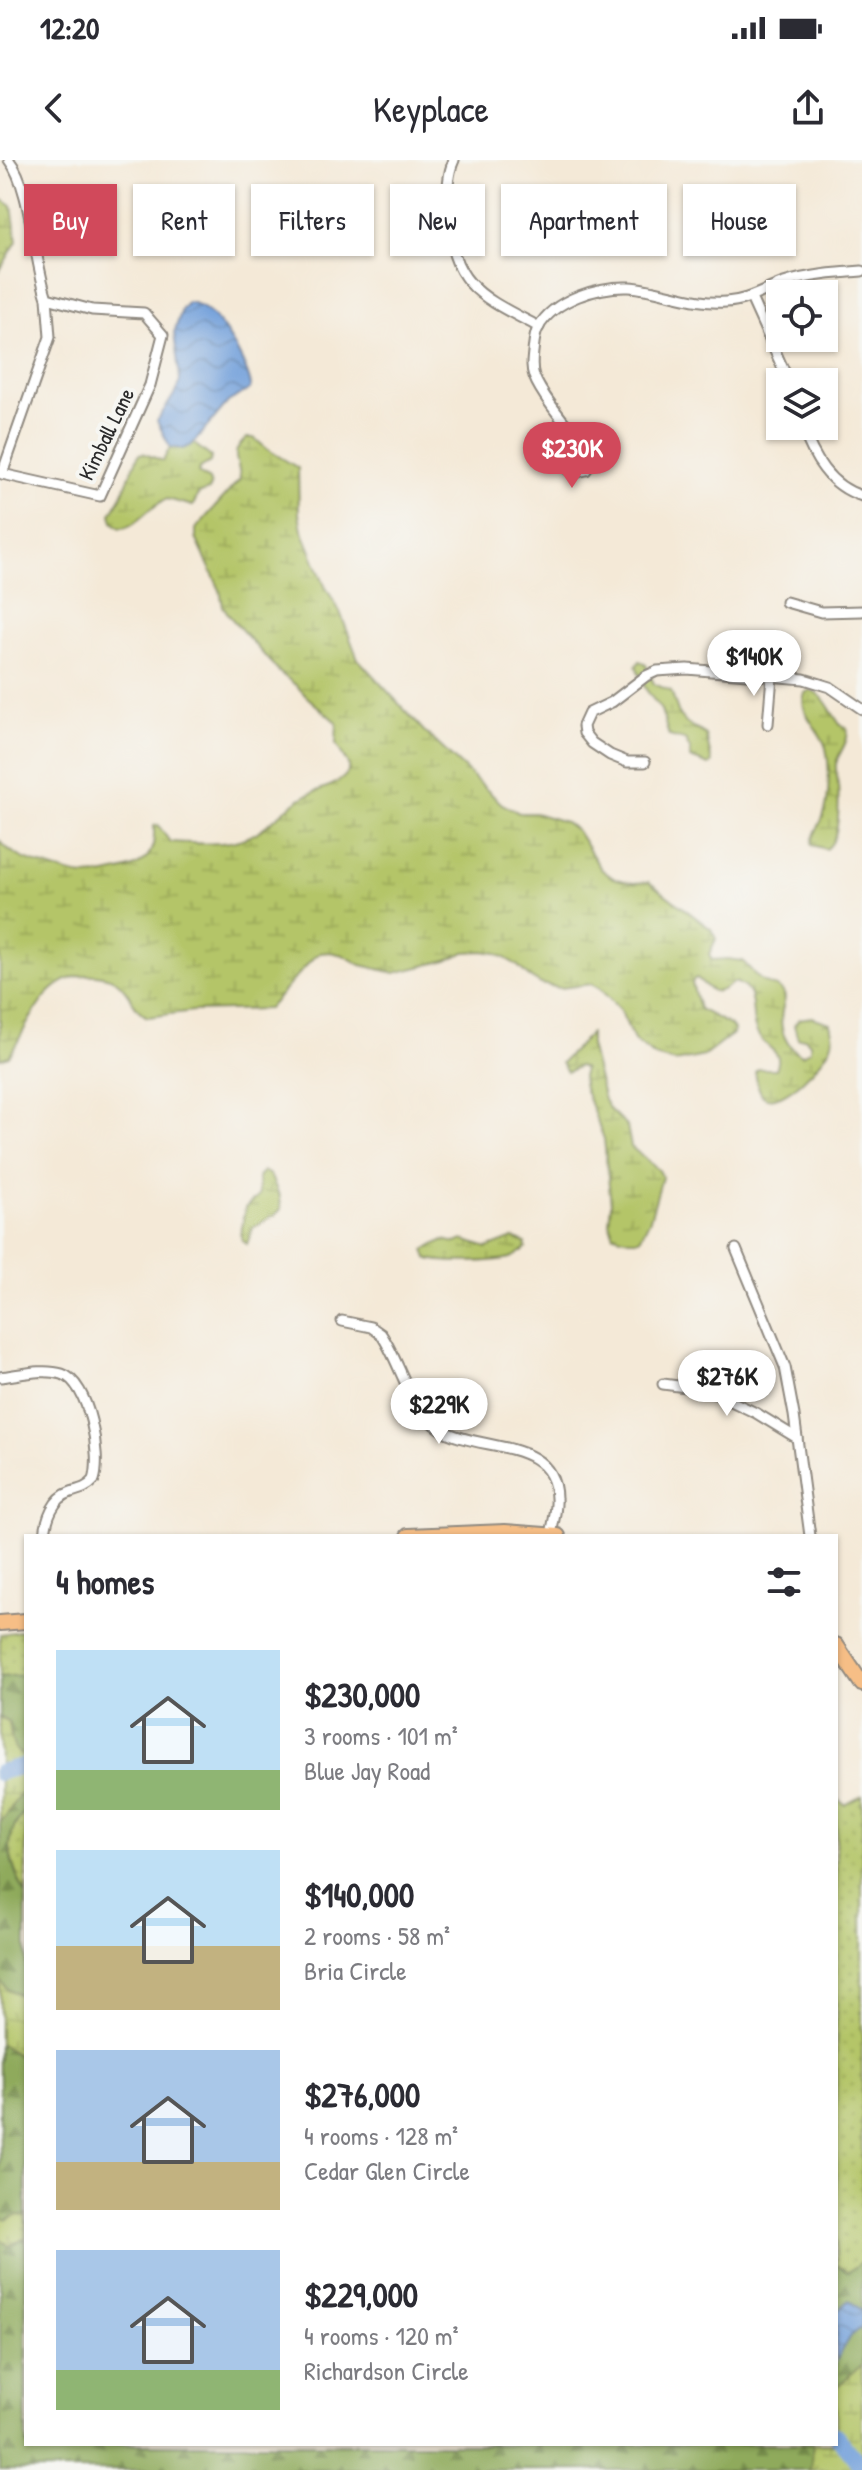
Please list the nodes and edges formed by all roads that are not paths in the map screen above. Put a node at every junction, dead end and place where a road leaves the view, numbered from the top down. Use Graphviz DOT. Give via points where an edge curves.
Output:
graph roads {
  1 [pos="9,160"];
  2 [pos="454,160"];
  3 [pos="862,271"];
  4 [pos="47,298"];
  5 [pos="751,298"];
  6 [pos="539,327"];
  7 [pos="783,368"];
  8 [pos="808,440"];
  9 [pos="580,441"];
  10 [pos="862,496"];
  11 [pos="786,602"];
  12 [pos="862,611"];
  13 [pos="772,676"];
  14 [pos="862,709"];
  15 [pos="768,724"];
  16 [pos="645,762"];
  17 [pos="736,1249"];
  18 [pos="342,1321"];
  19 [pos="0,1377"];
  20 [pos="663,1384"];
  21 [pos="797,1438"];
  22 [pos="45,1534"];
  23 [pos="456,1534"];
  24 [pos="536,1534"];
  25 [pos="551,1534"];
  26 [pos="810,1534"];
  27 [pos="24,1621"];
  28 [pos="0,1623"];
  29 [pos="838,1648"];
  30 [pos="862,1684"];
  1 -- 4 [label="street, Kimball Lane" via="19,177"];
  2 -- 6 [label="street" via="448,179 449,236 458,269 491,301"];
  3 -- 5 [label="street" via="798,279"];
  4 -- 4 [label="street, Kimball Lane" via="50,337 2,474 100,496 150,385 163,335 144,313 92,310"];
  5 -- 6 [label="street" via="712,302 610,288 565,304"];
  5 -- 7 [label="street"];
  6 -- 9 [label="street" via="532,372"];
  8 -- 10 [label="street" via="832,480"];
  11 -- 12 [label="street" via="821,612"];
  13 -- 14 [label="street" via="817,682"];
  13 -- 15 [label="street"];
  13 -- 16 [label="street" via="666,669 589,713 583,726 592,743 627,762"];
  17 -- 21 [label="street" via="785,1367"];
  18 -- 25 [label="street" via="381,1334 420,1408 438,1427 464,1440 537,1457 552,1477 556,1498"];
  19 -- 22 [label="street" via="63,1374 80,1388 85,1403 96,1474 91,1484 60,1498"];
  20 -- 21 [label="street" via="708,1390"];
  21 -- 26 [label="street"];
  23 -- 24 [label="main road"];
  27 -- 28 [label="main road"];
  29 -- 30 [label="main road"];
}
